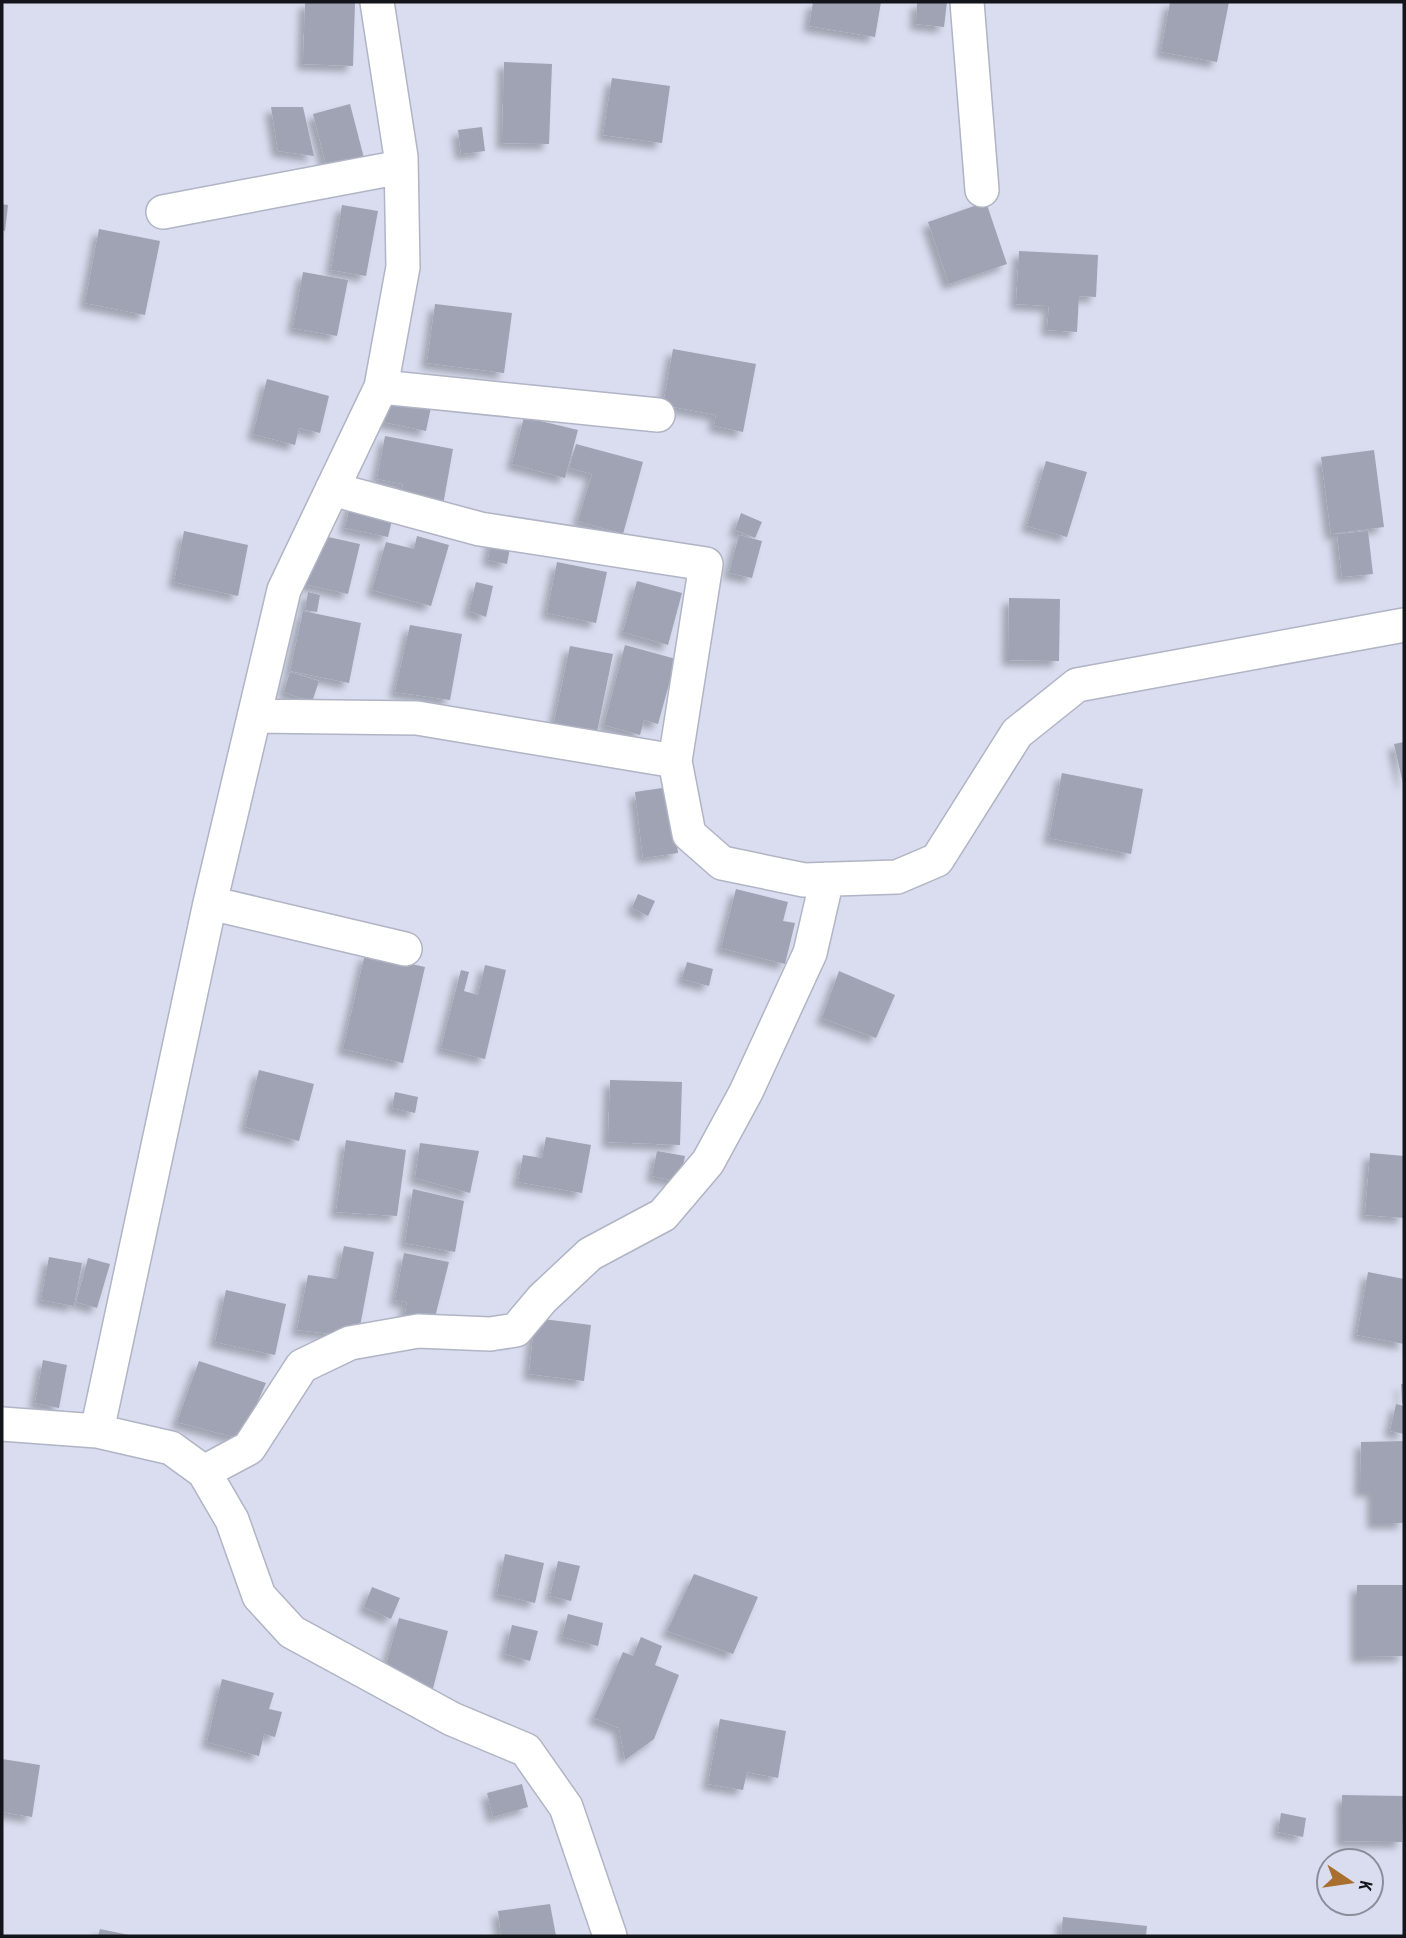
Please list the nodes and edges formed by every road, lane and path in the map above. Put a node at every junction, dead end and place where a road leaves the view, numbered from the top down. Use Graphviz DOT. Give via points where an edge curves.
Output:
graph roads {
  1 [pos="377,2"];
  2 [pos="967,2"];
  3 [pos="401,167"];
  4 [pos="982,190"];
  5 [pos="163,212"];
  6 [pos="381,387"];
  7 [pos="658,415"];
  8 [pos="332,489"];
  9 [pos="1404,625"];
  10 [pos="254,716"];
  11 [pos="675,761"];
  12 [pos="827,879"];
  13 [pos="210,903"];
  14 [pos="405,949"];
  15 [pos="2,1424"];
  16 [pos="97,1431"];
  17 [pos="204,1472"];
  18 [pos="610,1936"];
  1 -- 3 [label="street"];
  2 -- 4 [label="street"];
  3 -- 5 [label="street"];
  3 -- 6 [label="street" via="403,267"];
  6 -- 7 [label="street"];
  6 -- 8 [label="street"];
  8 -- 10 [label="street" via="284,590"];
  8 -- 11 [label="street" via="480,528 706,564"];
  9 -- 12 [label="street" via="1077,685 1017,733 937,860 897,877"];
  10 -- 11 [label="street" via="417,718"];
  10 -- 13 [label="street"];
  11 -- 12 [label="street" via="689,834 722,863 804,880"];
  12 -- 17 [label="street" via="810,953 746,1092 708,1162 663,1215 590,1254 516,1330 489,1334 418,1331 351,1343 302,1366 249,1448"];
  13 -- 14 [label="street"];
  13 -- 16 [label="street"];
  15 -- 16 [label="street"];
  16 -- 17 [label="street" via="171,1448"];
  17 -- 18 [label="street" via="232,1520 259,1596 292,1632 452,1719 526,1750 566,1807"];
}
